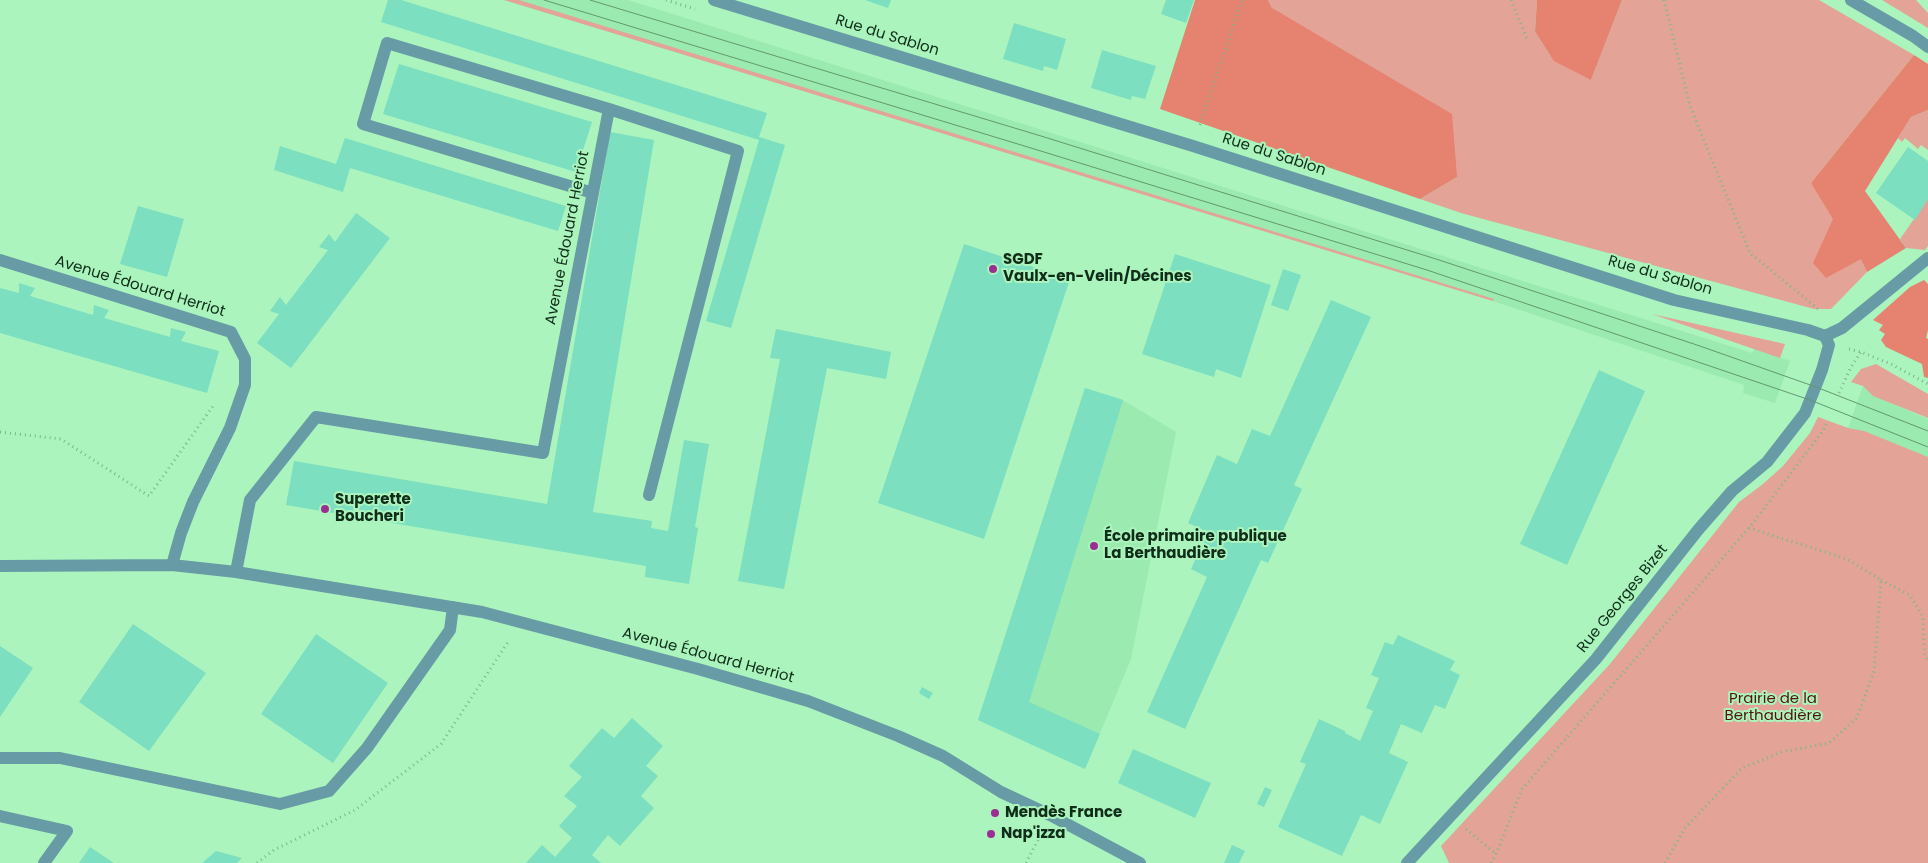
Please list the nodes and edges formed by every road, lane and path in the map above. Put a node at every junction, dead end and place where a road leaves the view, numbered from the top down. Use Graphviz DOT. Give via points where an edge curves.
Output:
graph roads {
  1 [pos="714,0"];
  2 [pos="1242,0"];
  3 [pos="1511,0"];
  4 [pos="1664,0"];
  5 [pos="1851,0"];
  6 [pos="1528,39"];
  7 [pos="1928,47"];
  8 [pos="609,110"];
  9 [pos="1194,146"];
  10 [pos="593,193"];
  11 [pos="1928,258"];
  12 [pos="0,260"];
  13 [pos="1842,328"];
  14 [pos="1827,341"];
  15 [pos="1861,352"];
  16 [pos="1928,384"];
  17 [pos="1838,396"];
  18 [pos="217,400"];
  19 [pos="1829,416"];
  20 [pos="0,432"];
  21 [pos="648,495"];
  22 [pos="1749,528"];
  23 [pos="172,565"];
  24 [pos="0,566"];
  25 [pos="236,572"];
  26 [pos="1881,580"];
  27 [pos="453,607"];
  28 [pos="519,622"];
  29 [pos="1928,663"];
  30 [pos="0,758"];
  31 [pos="1050,815"];
  32 [pos="1450,815"];
  33 [pos="0,816"];
  34 [pos="1496,854"];
  35 [pos="44,863"];
  36 [pos="257,863"];
  37 [pos="1026,863"];
  38 [pos="1140,863"];
  39 [pos="1407,863"];
  40 [pos="1491,863"];
  41 [pos="1665,863"];
  1 -- 9 [label="street, Rue du Sablon"];
  2 -- 9 [label="path"];
  3 -- 6 [label="path"];
  4 -- 13 [label="path" via="1690,106 1750,254"];
  5 -- 7 [label="street"];
  8 -- 10 [label="street, Avenue Édouard Herriot"];
  8 -- 10 [label="street" via="387,43 363,124"];
  8 -- 21 [label="street" via="738,151"];
  9 -- 14 [label="street, Rue du Sablon" via="1674,300 1808,330"];
  10 -- 25 [label="street, Avenue Édouard Herriot" via="543,453 316,417 250,500"];
  11 -- 13 [label="street"];
  12 -- 23 [label="street, Avenue Édouard Herriot" via="231,332 245,360 246,385 230,428 193,502"];
  13 -- 14 [label="street"];
  14 -- 15 [label="path"];
  14 -- 32 [label="street, Rue Georges Bizet" via="1822,370 1805,413 1767,462 1732,491 1603,651"];
  15 -- 16 [label="path"];
  15 -- 17 [label="path"];
  18 -- 20 [label="path" via="149,496 61,439"];
  19 -- 22 [label="path" via="1823,431"];
  22 -- 26 [label="path" via="1847,559"];
  22 -- 34 [label="path" via="1522,789"];
  23 -- 24 [label="street, Avenue Édouard Herriot"];
  23 -- 25 [label="street, Avenue Édouard Herriot"];
  25 -- 27 [label="street, Avenue Édouard Herriot"];
  26 -- 29 [label="path" via="1910,595 1922,617 1924,652"];
  26 -- 41 [label="path" via="1874,671 1857,718 1829,743 1782,752 1742,768 1685,828"];
  27 -- 28 [label="street, Avenue Édouard Herriot"];
  27 -- 30 [label="street" via="450,630 366,748 328,791 280,804 60,758"];
  28 -- 31 [label="street, Avenue Édouard Herriot" via="698,668 808,701 927,748 1001,792"];
  28 -- 36 [label="path" via="441,744 355,810 274,850"];
  31 -- 37 [label="path"];
  31 -- 38 [label="street, Avenue Édouard Herriot"];
  32 -- 34 [label="path"];
  32 -- 39 [label="street, Rue Georges Bizet"];
  33 -- 35 [label="street" via="67,831"];
  34 -- 40 [label="path"];
}
